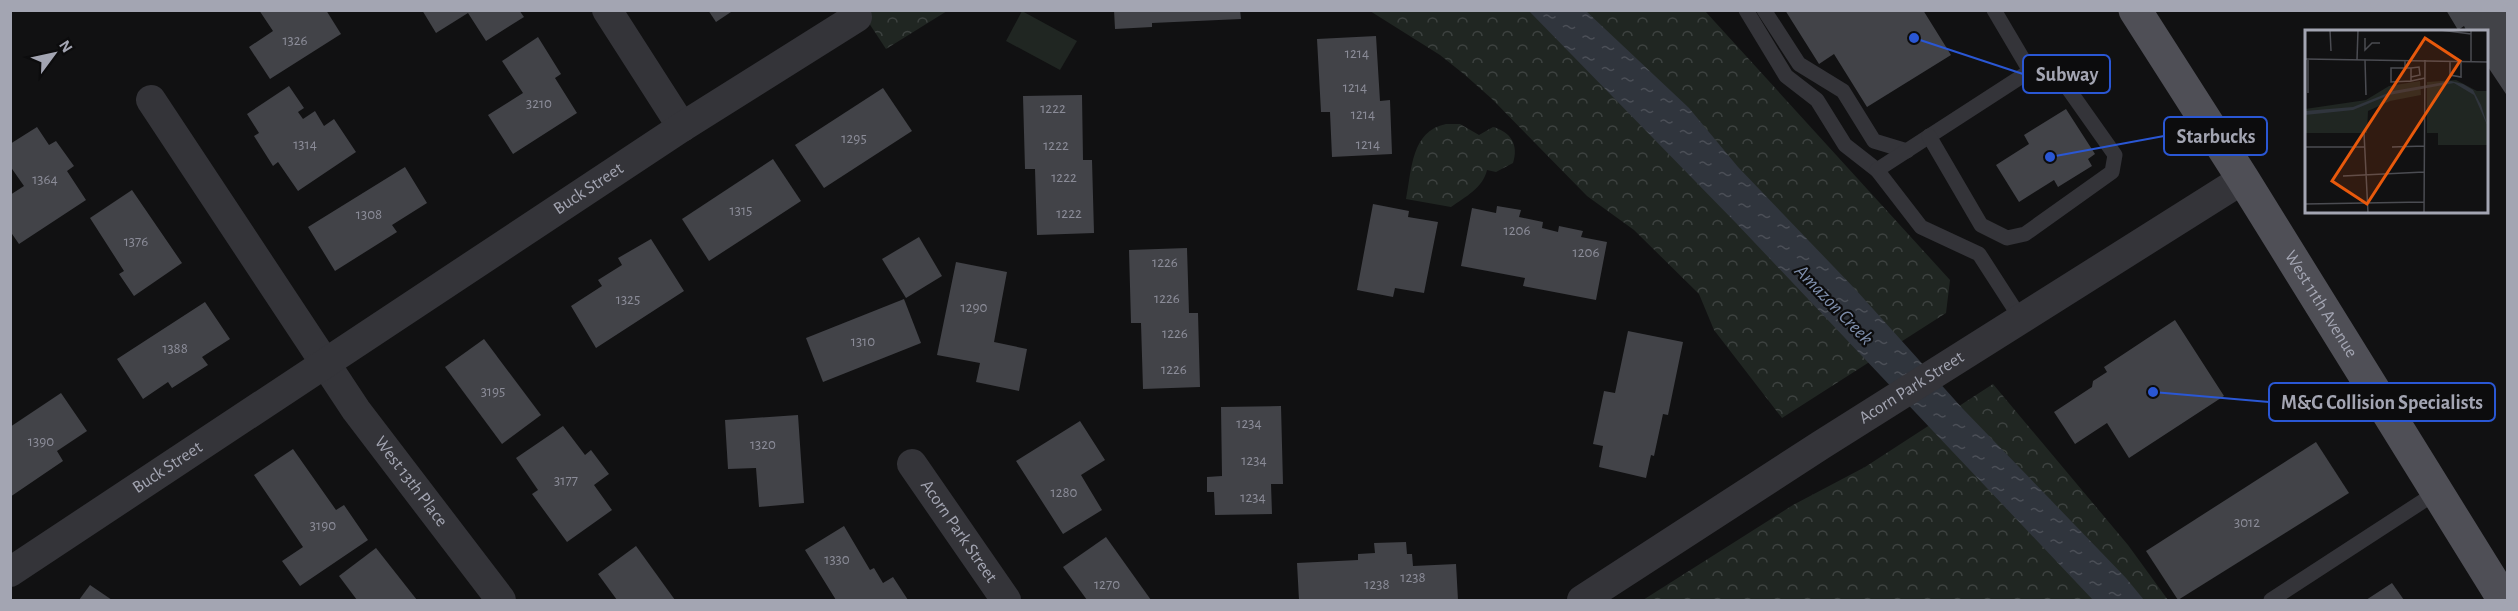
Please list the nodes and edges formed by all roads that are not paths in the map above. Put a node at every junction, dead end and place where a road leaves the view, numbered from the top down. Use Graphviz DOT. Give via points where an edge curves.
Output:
graph roads {
  1 [pos="607,10"];
  2 [pos="1746,10"];
  3 [pos="1764,10"];
  4 [pos="1994,10"];
  5 [pos="2136,10"];
  6 [pos="857,17"];
  7 [pos="2030,71"];
  8 [pos="151,100"];
  9 [pos="682,127"];
  10 [pos="1929,136"];
  11 [pos="1907,151"];
  12 [pos="1877,170"];
  13 [pos="2243,179"];
  14 [pos="2021,319"];
  15 [pos="324,363"];
  16 [pos="912,464"];
  17 [pos="2437,492"];
  18 [pos="10,572"];
  19 [pos="501,600"];
  20 [pos="1006,600"];
  21 [pos="1582,600"];
  22 [pos="2271,600"];
  23 [pos="2504,600"];
  1 -- 9 [label="street"];
  2 -- 12 [label="lane" via="1786,76 1817,100 1845,144"];
  3 -- 11 [label="lane" via="1799,64 1844,91 1874,141"];
  4 -- 7 [label="lane"];
  5 -- 13 [label="main road, West 11th Avenue"];
  6 -- 9 [label="street, Buck Street"];
  7 -- 10 [label="lane"];
  7 -- 10 [label="lane" via="2067,87 2115,155 2112,172 2025,234 2007,238 1981,225"];
  8 -- 15 [label="street"];
  9 -- 15 [label="street, Buck Street"];
  10 -- 11 [label="lane"];
  11 -- 12 [label="lane"];
  12 -- 14 [label="lane" via="1921,226 1979,254"];
  13 -- 14 [label="street, Acorn Park Street"];
  13 -- 17 [label="main road, West 11th Avenue"];
  14 -- 21 [label="street, Acorn Park Street"];
  15 -- 18 [label="street, Buck Street"];
  15 -- 19 [label="street, West 13th Place"];
  16 -- 20 [label="street, Acorn Park Street"];
  17 -- 22 [label="lane"];
  17 -- 23 [label="main road, West 11th Avenue"];
}
